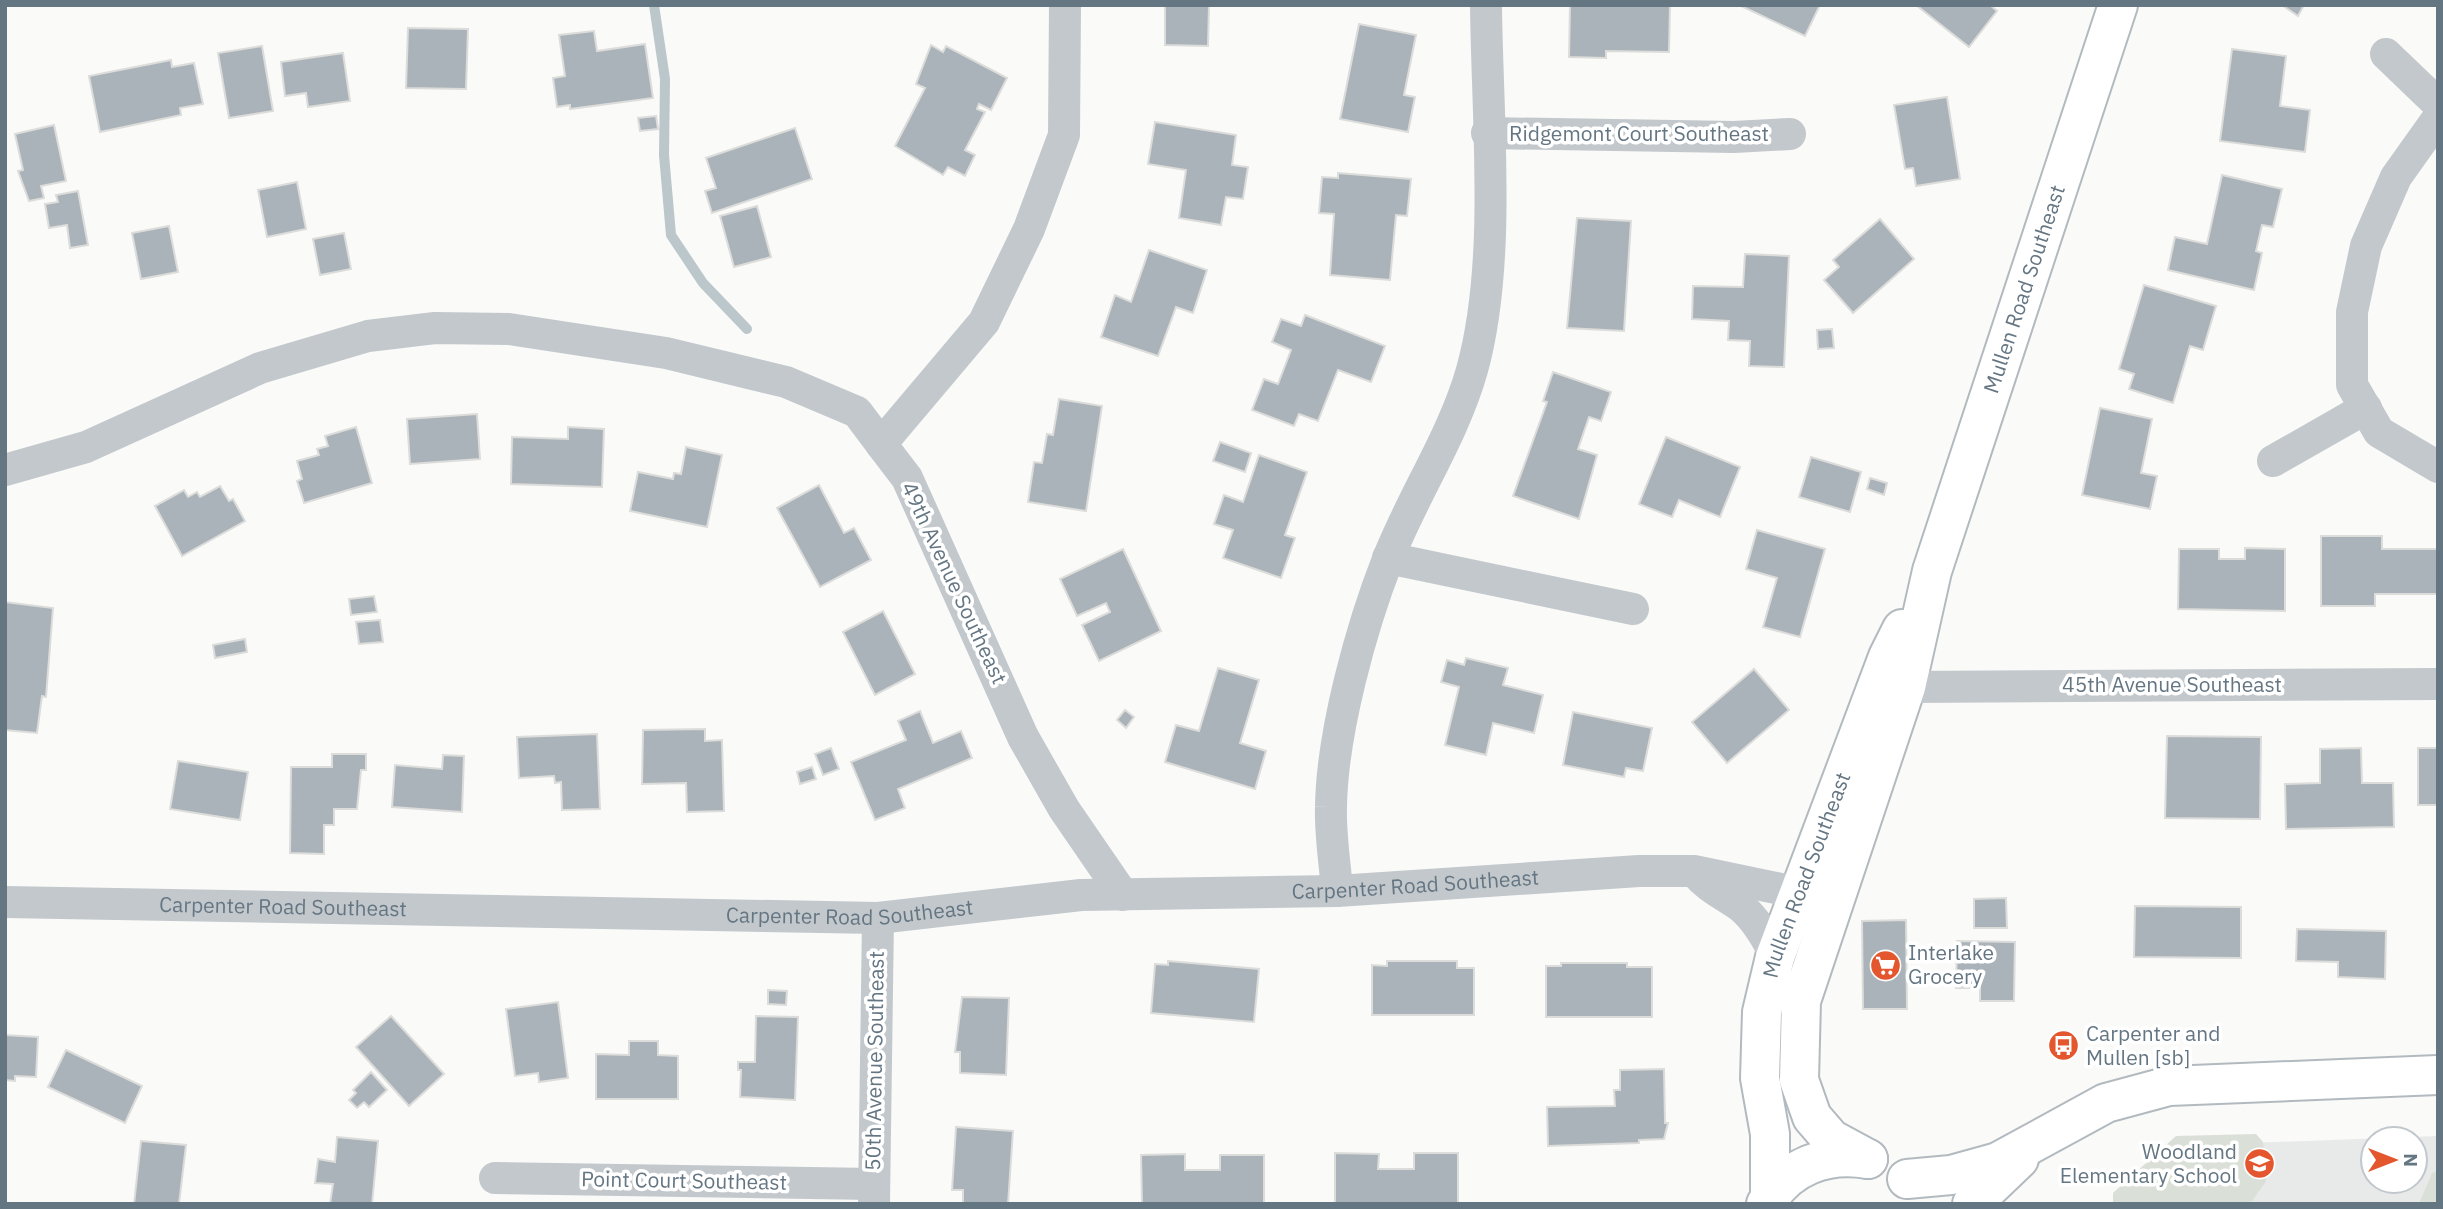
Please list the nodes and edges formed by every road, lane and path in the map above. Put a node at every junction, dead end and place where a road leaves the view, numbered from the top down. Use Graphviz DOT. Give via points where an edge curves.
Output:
graph roads {
  1 [pos="1065,5"];
  2 [pos="1486,5"];
  3 [pos="2118,5"];
  4 [pos="2386,54"];
  5 [pos="2438,104"];
  6 [pos="2438,118"];
  7 [pos="1487,133"];
  8 [pos="1790,134"];
  9 [pos="2366,408"];
  10 [pos="881,444"];
  11 [pos="2273,461"];
  12 [pos="2438,467"];
  13 [pos="5,470"];
  14 [pos="1388,558"];
  15 [pos="1932,571"];
  16 [pos="1633,609"];
  17 [pos="2438,684"];
  18 [pos="1906,687"];
  19 [pos="1694,871"];
  20 [pos="1337,891"];
  21 [pos="1800,893"];
  22 [pos="1123,895"];
  23 [pos="5,902"];
  24 [pos="878,918"];
  25 [pos="1775,957"];
  26 [pos="1801,1001"];
  27 [pos="2438,1075"];
  28 [pos="2036,1144"];
  29 [pos="1868,1159"];
  30 [pos="495,1178"];
  31 [pos="1916,1192"];
  32 [pos="873,1194"];
  33 [pos="1768,1200"];
  34 [pos="1972,1204"];
  1 -- 10 [label="street" via="1064,135 1029,229 984,322"];
  2 -- 7 [label="street"];
  3 -- 15 [label="street, Mullen Road Southeast"];
  4 -- 5 [label="street"];
  6 -- 9 [label="street" via="2396,177 2366,246 2352,312 2352,385"];
  7 -- 8 [label="street, Ridgemont Court Southeast"];
  7 -- 14 [label="street" via="1485,302 1472,370 1451,427"];
  9 -- 11 [label="street"];
  9 -- 12 [label="street" via="2379,432"];
  10 -- 13 [label="street, 49th Avenue Southeast" via="857,412 786,382 666,353 509,329 435,328 368,336 260,368 86,447"];
  10 -- 22 [label="street, 49th Avenue Southeast" via="907,478 1023,737 1064,809"];
  14 -- 16 [label="street"];
  14 -- 20 [label="street" via="1355,660 1339,745 1331,806"];
  15 -- 18 [label="street, Mullen Road Southeast"];
  15 -- 21 [label="street, Mullen Road Southeast" via="1888,657"];
  17 -- 18 [label="street, 45th Avenue Southeast"];
  18 -- 26 [label="street, Mullen Road Southeast"];
  19 -- 20 [label="street, Carpenter Road Southeast"];
  19 -- 21 [label="street, Carpenter Road Southeast"];
  19 -- 25 [label="street" via="1707,887 1742,908"];
  20 -- 22 [label="street, Carpenter Road Southeast"];
  21 -- 25 [label="street, Mullen Road Southeast"];
  21 -- 26 [label="street" via="1807,911"];
  22 -- 24 [label="street, Carpenter Road Southeast" via="1081,895"];
  23 -- 24 [label="street, Carpenter Road Southeast"];
  24 -- 32 [label="street, 50th Avenue Southeast"];
  25 -- 33 [label="street, Mullen Road Southeast" via="1759,1049 1770,1134"];
  26 -- 29 [label="street, Mullen Road Southeast" via="1799,1080 1812,1117 1830,1139"];
  27 -- 28 [label="street" via="2169,1086 2106,1103"];
  28 -- 31 [label="street"];
  28 -- 34 [label="street"];
  29 -- 31 [label="street, Mullen Road Southeast"];
  29 -- 33 [label="street" via="1821,1159 1793,1173"];
  30 -- 32 [label="street, Point Court Southeast"];
}
